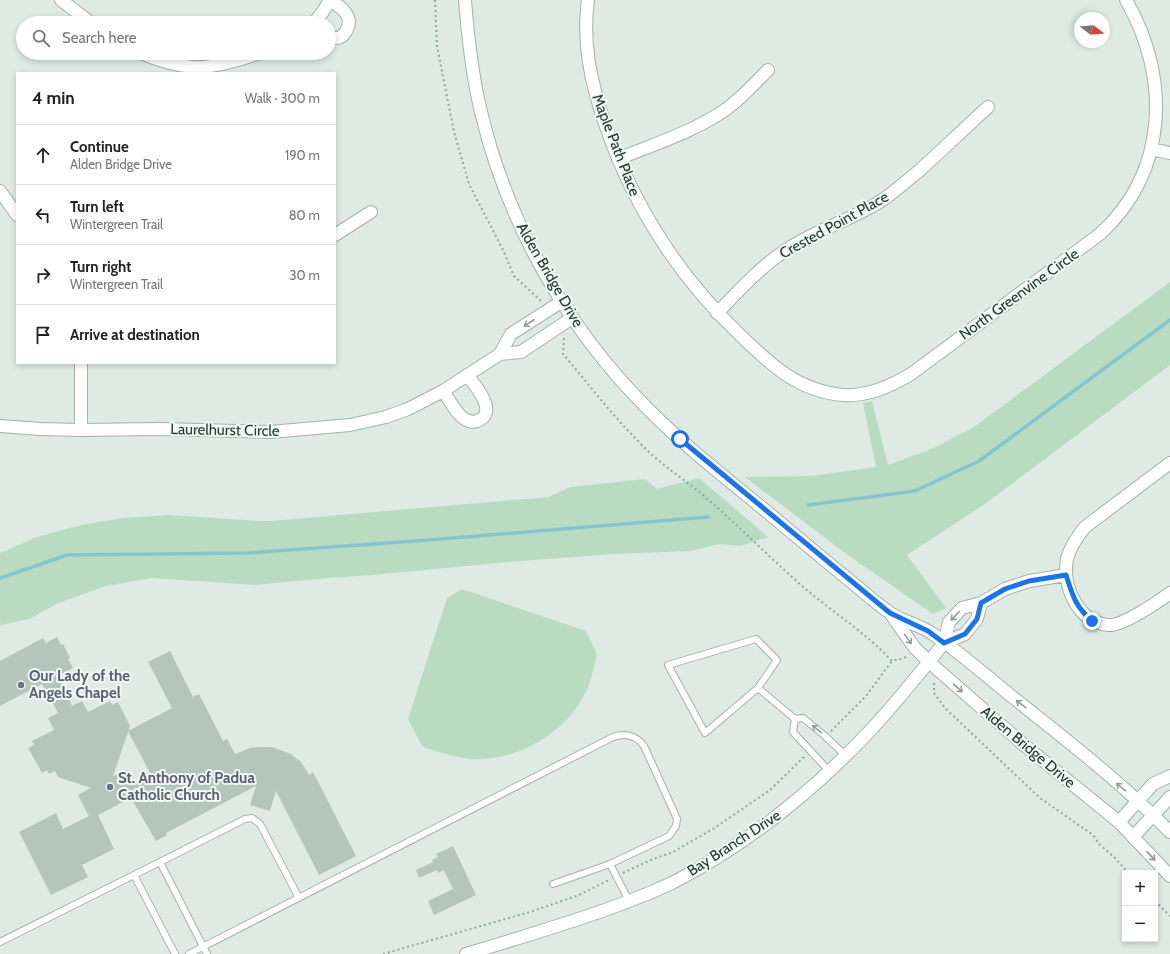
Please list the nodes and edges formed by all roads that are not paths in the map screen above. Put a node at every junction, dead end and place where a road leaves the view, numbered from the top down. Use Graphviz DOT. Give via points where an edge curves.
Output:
graph roads {
  1 [pos="61,0"];
  2 [pos="330,0"];
  3 [pos="464,0"];
  4 [pos="588,0"];
  5 [pos="1126,0"];
  6 [pos="82,16"];
  7 [pos="320,16"];
  8 [pos="336,38"];
  9 [pos="160,60"];
  10 [pos="237,60"];
  11 [pos="194,70"];
  12 [pos="768,70"];
  13 [pos="988,107"];
  14 [pos="1155,150"];
  15 [pos="1170,153"];
  16 [pos="618,159"];
  17 [pos="0,191"];
  18 [pos="371,212"];
  19 [pos="16,214"];
  20 [pos="336,234"];
  21 [pos="561,302"];
  22 [pos="717,313"];
  23 [pos="572,318"];
  24 [pos="500,354"];
  25 [pos="81,364"];
  26 [pos="467,375"];
  27 [pos="443,391"];
  28 [pos="0,426"];
  29 [pos="81,430"];
  30 [pos="1170,463"];
  31 [pos="1066,575"];
  32 [pos="1170,593"];
  33 [pos="981,603"];
  34 [pos="890,613"];
  35 [pos="944,643"];
  36 [pos="926,666"];
  37 [pos="758,688"];
  38 [pos="795,719"];
  39 [pos="846,756"];
  40 [pos="829,771"];
  41 [pos="1170,776"];
  42 [pos="1170,796"];
  43 [pos="1138,801"];
  44 [pos="1153,815"];
  45 [pos="1119,822"];
  46 [pos="1170,832"];
  47 [pos="1133,837"];
  48 [pos="160,862"];
  49 [pos="610,864"];
  50 [pos="134,875"];
  51 [pos="1170,876"];
  52 [pos="553,884"];
  53 [pos="299,898"];
  54 [pos="629,901"];
  55 [pos="0,942"];
  56 [pos="204,947"];
  57 [pos="175,954"];
  58 [pos="190,954"];
  59 [pos="207,954"];
  60 [pos="466,954"];
  1 -- 6 [label="street"];
  2 -- 7 [label="street"];
  2 -- 8 [label="street" via="349,18 345,33"];
  3 -- 21 [label="street, Alden Bridge Drive" via="473,73 494,156 507,196 525,236"];
  4 -- 16 [label="street, Maple Path Place" via="586,29 590,72"];
  5 -- 14 [label="street, North Greenvine Circle" via="1143,27 1151,46 1161,85 1163,121"];
  9 -- 11 [label="street"];
  10 -- 11 [label="street"];
  12 -- 16 [label="street" via="726,110 676,135"];
  13 -- 22 [label="street, Crested Point Place" via="897,190 881,201 786,250 756,274"];
  14 -- 15 [label="street"];
  14 -- 22 [label="street, North Greenvine Circle" via="1144,178 1132,198 1100,234 911,374 881,389 863,394 844,395 810,388 792,380"];
  16 -- 22 [label="street, Maple Path Place" via="656,233 675,262"];
  17 -- 19 [label="street"];
  18 -- 20 [label="street"];
  21 -- 23 [label="street, Alden Bridge Drive"];
  21 -- 24 [label="street, Laurelhurst Circle, one-way" via="511,334"];
  23 -- 24 [label="street, Laurelhurst Circle" via="521,352"];
  23 -- 34 [label="street, Alden Bridge Drive" via="619,379 680,439"];
  24 -- 26 [label="street, Laurelhurst Circle"];
  25 -- 29 [label="street"];
  26 -- 27 [label="street, Laurelhurst Circle"];
  26 -- 27 [label="street" via="486,402 485,413 481,419 473,422 462,418"];
  27 -- 29 [label="street, Laurelhurst Circle" via="408,409 350,426 270,432 160,428"];
  28 -- 29 [label="street, Laurelhurst Circle"];
  30 -- 31 [label="street" via="1085,527 1074,541"];
  31 -- 32 [label="street" via="1080,611 1092,621 1108,625 1122,622"];
  31 -- 33 [label="street" via="1029,581 1005,589"];
  33 -- 35 [label="street" via="977,619 965,634"];
  33 -- 35 [label="street, one-way" via="962,608 949,622"];
  34 -- 35 [label="street, Alden Bridge Drive" via="928,631"];
  34 -- 36 [label="street, Alden Bridge Drive, one-way"];
  35 -- 36 [label="street, Bay Branch Drive"];
  43 -- 35 [label="street, Alden Bridge Drive, one-way"];
  36 -- 39 [label="street, Bay Branch Drive"];
  36 -- 45 [label="street, Alden Bridge Drive, one-way"];
  37 -- 37 [label="lane" via="705,732 668,666 756,639 777,660"];
  37 -- 38 [label="lane"];
  39 -- 38 [label="lane, one-way" via="803,718"];
  38 -- 40 [label="lane" via="794,732"];
  39 -- 40 [label="street, Bay Branch Drive"];
  40 -- 54 [label="street, Bay Branch Drive" via="765,826 719,856 671,883"];
  41 -- 43 [label="street" via="1153,784"];
  42 -- 44 [label="street"];
  43 -- 44 [label="street, Alden Bridge Drive"];
  43 -- 45 [label="street"];
  44 -- 46 [label="street, Alden Bridge Drive"];
  44 -- 47 [label="street"];
  45 -- 47 [label="street, Alden Bridge Drive"];
  47 -- 51 [label="street, Alden Bridge Drive, one-way"];
  48 -- 50 [label="lane"];
  48 -- 53 [label="lane" via="245,819 252,818 260,824"];
  48 -- 56 [label="lane"];
  49 -- 52 [label="lane"];
  49 -- 53 [label="lane" via="669,836 676,822 674,812 642,742 623,734 604,741"];
  49 -- 54 [label="lane"];
  50 -- 55 [label="lane"];
  50 -- 57 [label="lane"];
  53 -- 56 [label="lane"];
  54 -- 60 [label="street, Bay Branch Drive" via="574,921"];
  56 -- 58 [label="lane"];
  56 -- 59 [label="lane"];
}
